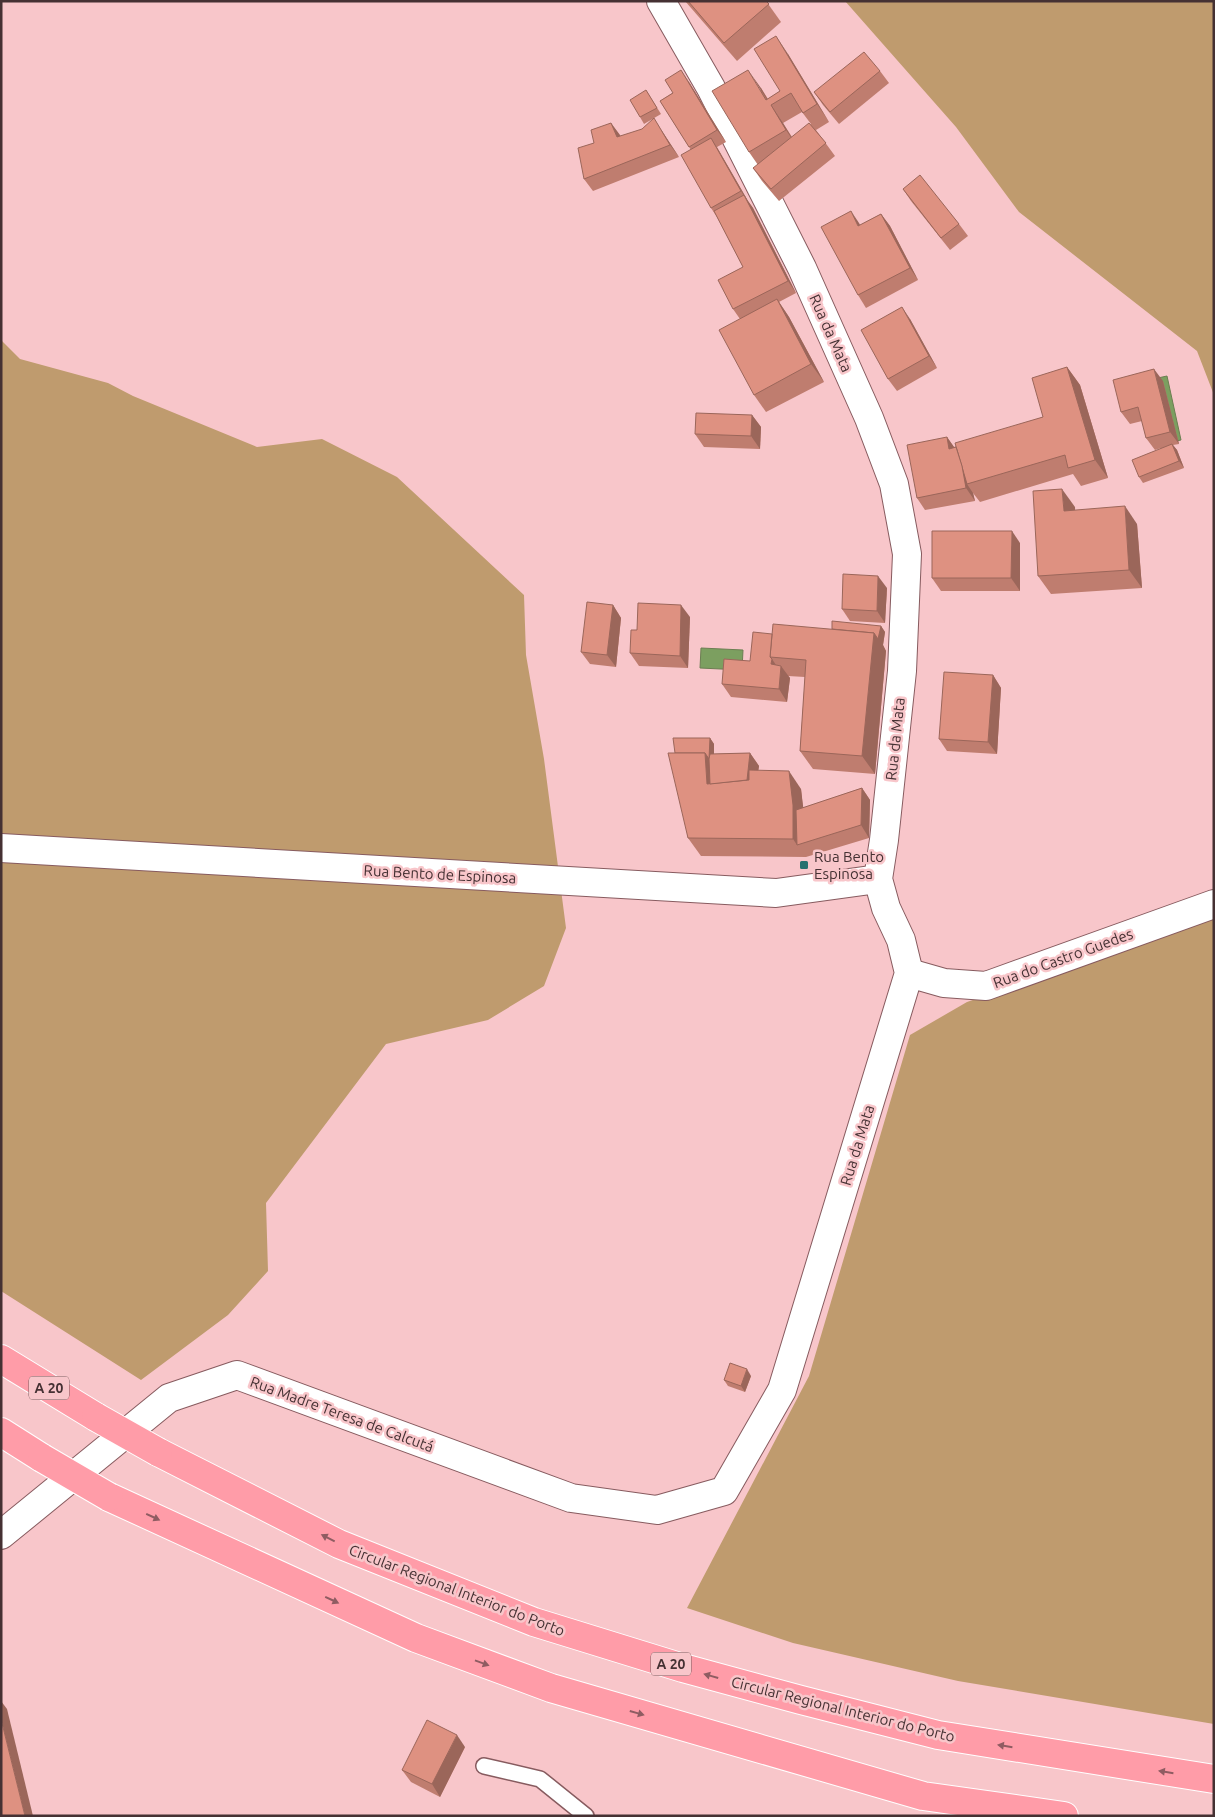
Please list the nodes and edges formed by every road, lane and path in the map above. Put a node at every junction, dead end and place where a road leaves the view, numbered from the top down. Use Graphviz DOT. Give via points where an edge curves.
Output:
graph roads {
  1 [pos="661,1"];
  2 [pos="1,848"];
  3 [pos="878,879"];
  4 [pos="1214,904"];
  5 [pos="909,974"];
  6 [pos="1,1359"];
  7 [pos="1,1432"];
  8 [pos="724,1491"];
  9 [pos="1,1535"];
  10 [pos="484,1766"];
  11 [pos="1214,1779"];
  12 [pos="586,1816"];
  13 [pos="1064,1816"];
  1 -- 3 [label="street, Rua da Mata" via="712,88 802,268 869,418 894,484 907,554 902,671"];
  2 -- 3 [label="street, Rua Bento de Espinosa" via="776,893"];
  3 -- 5 [label="street, Rua da Mata" via="886,908 901,940"];
  4 -- 5 [label="street, Rua do Castro Guedes" via="986,986 944,983"];
  5 -- 8 [label="street, Rua da Mata" via="782,1390"];
  11 -- 6 [label="highway, Circular Regional Interior do Porto / A 20, one-way, bridge" via="938,1735 683,1668 543,1625 339,1544 158,1452"];
  7 -- 13 [label="highway, one-way, bridge" via="109,1497 416,1638 551,1688 923,1796"];
  8 -- 9 [label="street, Rua Madre Teresa de Calcutá" via="657,1510 571,1498 237,1375 169,1398"];
  10 -- 12 [label="lane" via="540,1779"];
}
